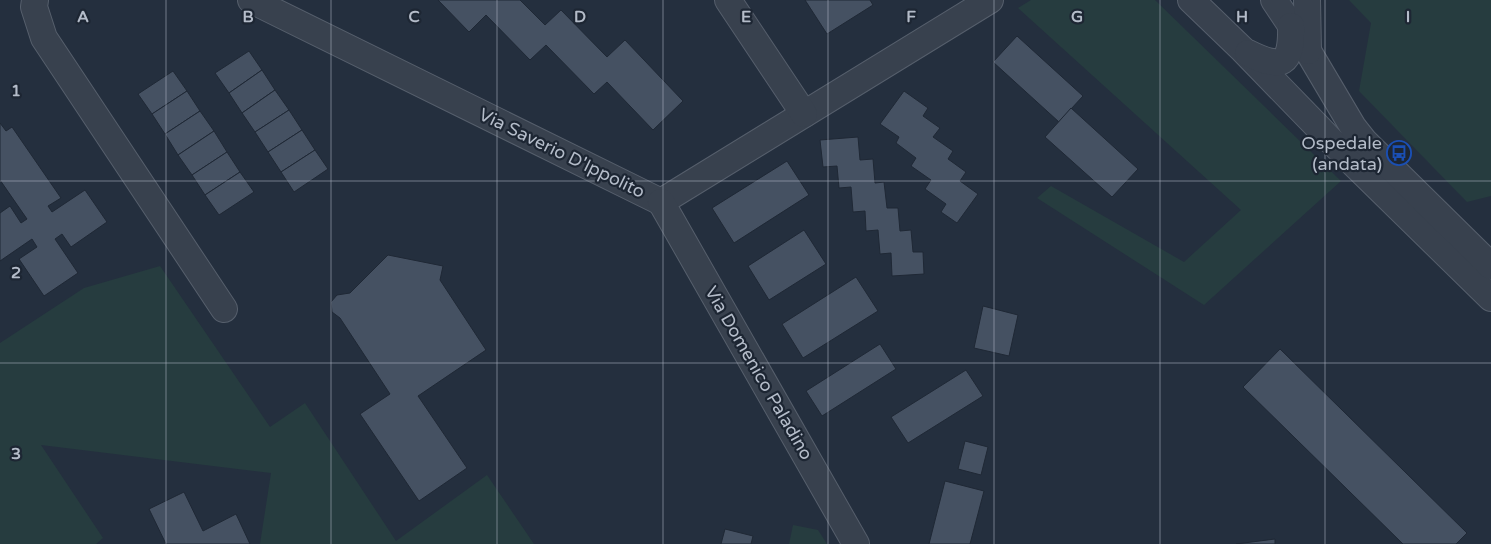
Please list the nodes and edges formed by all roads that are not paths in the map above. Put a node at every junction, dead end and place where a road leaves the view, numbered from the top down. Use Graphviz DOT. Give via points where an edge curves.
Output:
graph roads {
  1 [pos="35,0"];
  2 [pos="251,0"];
  3 [pos="728,0"];
  4 [pos="990,0"];
  5 [pos="1191,0"];
  6 [pos="1274,0"];
  7 [pos="1307,0"];
  8 [pos="1291,26"];
  9 [pos="1243,50"];
  10 [pos="1308,51"];
  11 [pos="804,114"];
  12 [pos="661,202"];
  13 [pos="1491,266"];
  14 [pos="1491,298"];
  15 [pos="224,309"];
  16 [pos="856,544"];
  1 -- 15 [label="street" via="34,7 44,38"];
  2 -- 12 [label="street, Via Saverio D'Ippolito"];
  3 -- 11 [label="street"];
  4 -- 11 [label="street, Via Saverio D'Ippolito"];
  5 -- 9 [label="street"];
  6 -- 8 [label="street"];
  7 -- 10 [label="street"];
  8 -- 9 [label="street" via="1289,52 1277,63 1265,62"];
  8 -- 10 [label="street"];
  9 -- 14 [label="street"];
  10 -- 13 [label="street" via="1364,141"];
  11 -- 12 [label="street, Via Saverio D'Ippolito"];
  12 -- 16 [label="street, Via Domenico Paladino"];
}
